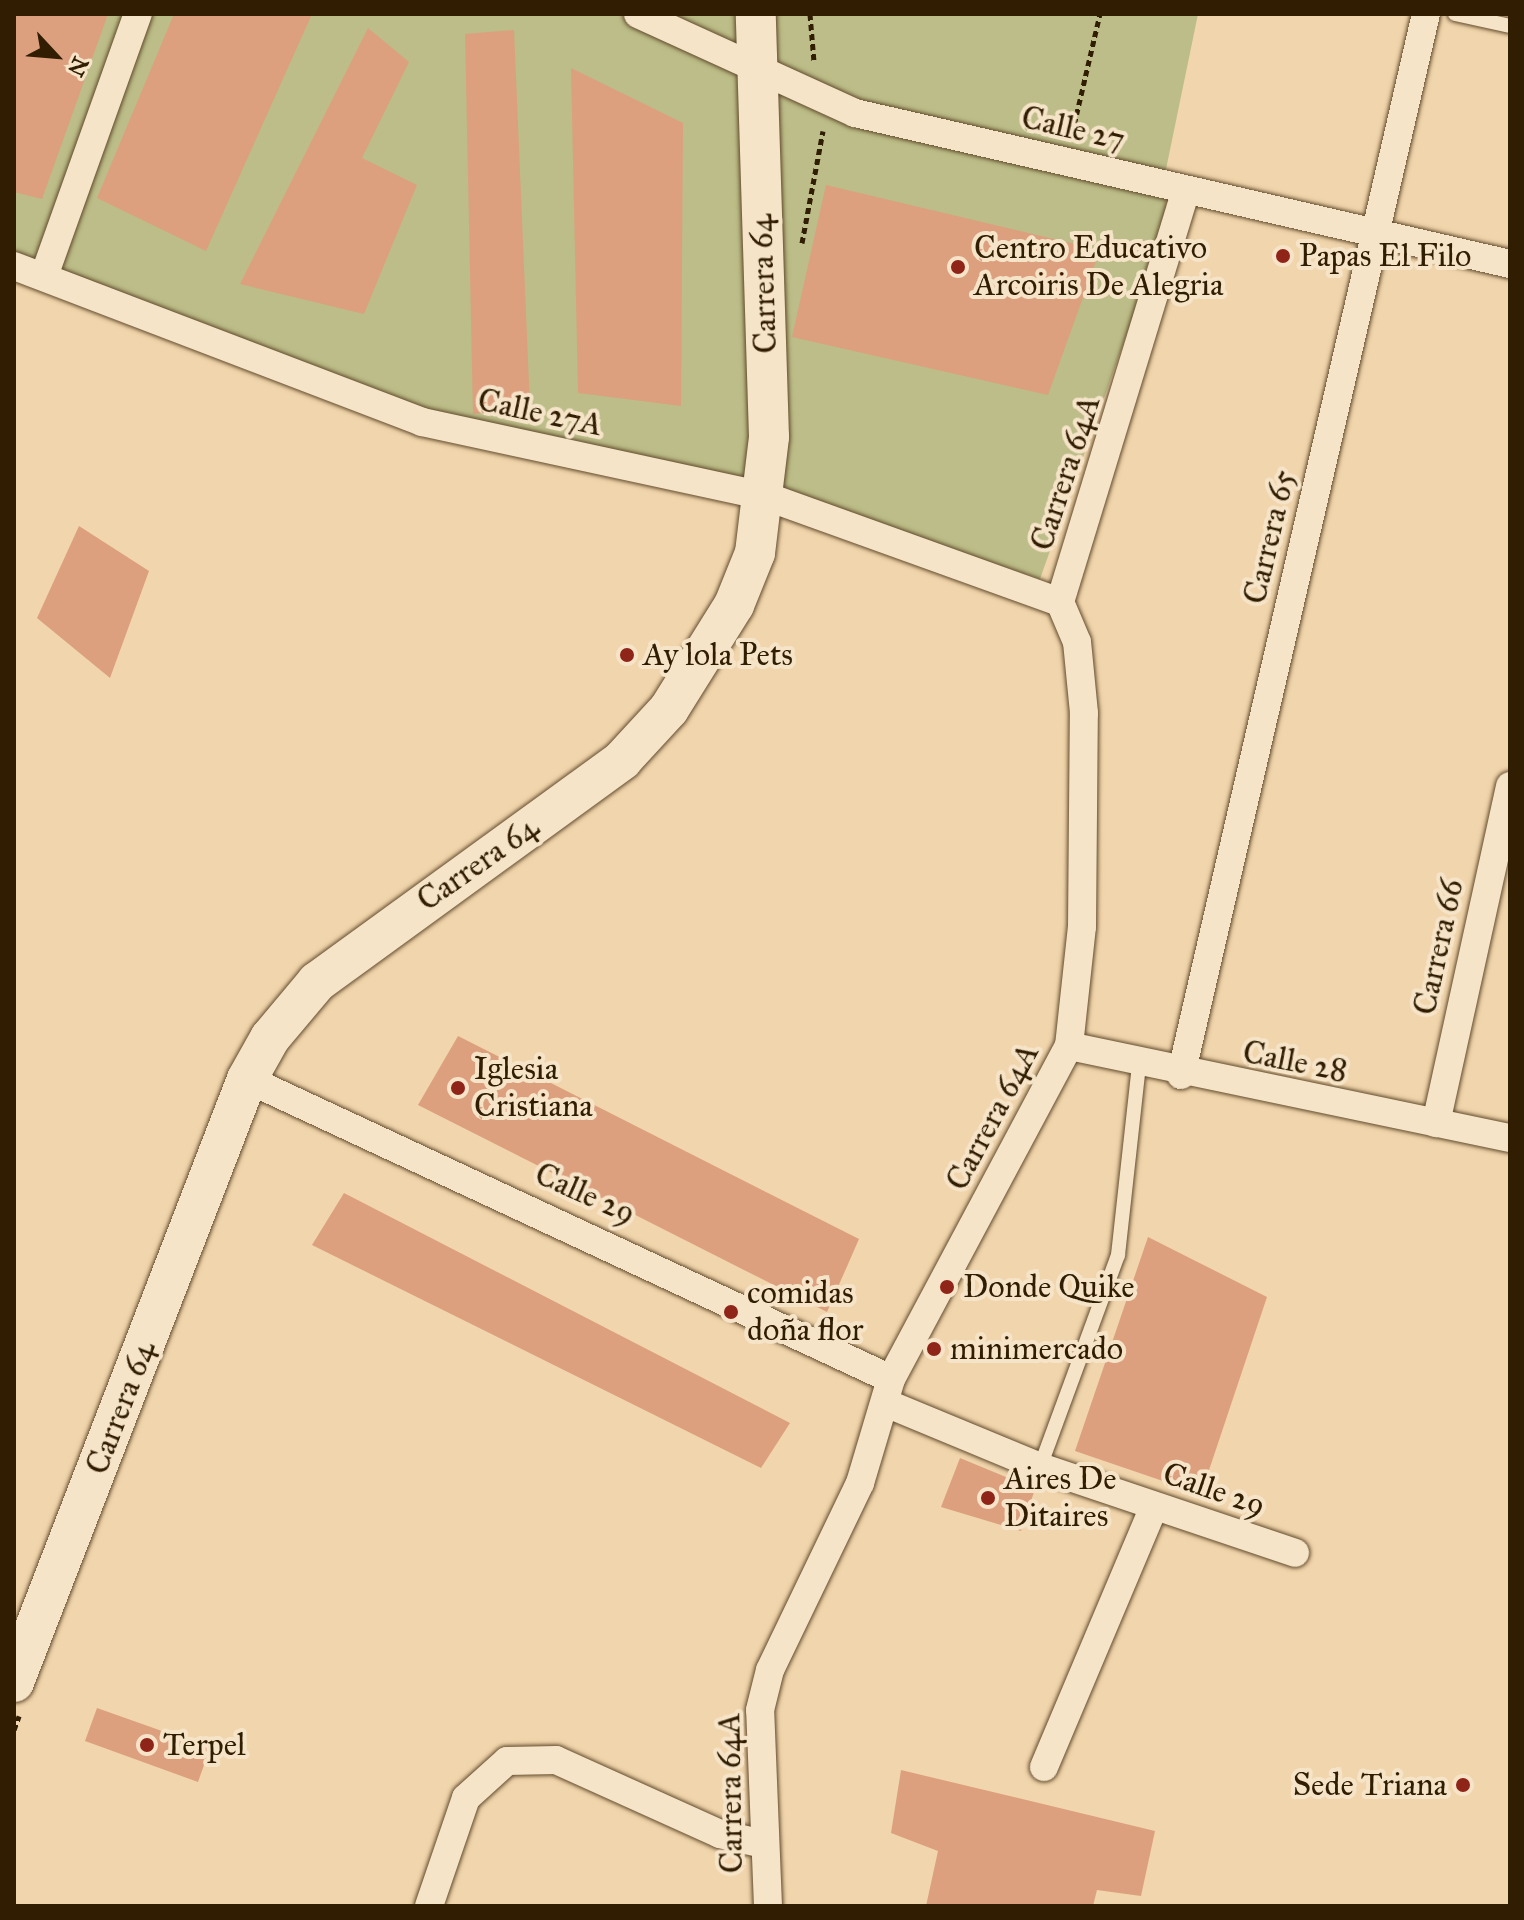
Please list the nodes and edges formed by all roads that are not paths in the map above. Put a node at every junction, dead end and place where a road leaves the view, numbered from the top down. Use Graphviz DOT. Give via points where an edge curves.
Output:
graph roads {
  1 [pos="138,14"];
  2 [pos="638,14"];
  3 [pos="756,14"];
  4 [pos="1426,14"];
  5 [pos="1455,14"];
  6 [pos="1510,26"];
  7 [pos="758,68"];
  8 [pos="1186,191"];
  9 [pos="1375,234"];
  10 [pos="1510,264"];
  11 [pos="14,266"];
  12 [pos="44,276"];
  13 [pos="765,496"];
  14 [pos="1060,602"];
  15 [pos="1510,786"];
  16 [pos="1069,1046"];
  17 [pos="1139,1065"];
  18 [pos="1181,1075"];
  19 [pos="247,1079"];
  20 [pos="1436,1123"];
  21 [pos="1510,1138"];
  22 [pos="890,1391"];
  23 [pos="1040,1467"];
  24 [pos="1154,1506"];
  25 [pos="1295,1553"];
  26 [pos="14,1682"];
  27 [pos="1044,1767"];
  28 [pos="763,1844"];
  29 [pos="429,1906"];
  30 [pos="768,1906"];
  1 -- 12 [label="street"];
  2 -- 7 [label="street, Calle 27"];
  3 -- 7 [label="street, Carrera 64"];
  4 -- 9 [label="street, Carrera 65"];
  5 -- 6 [label="lane"];
  7 -- 8 [label="street, Calle 27" via="855,113"];
  7 -- 13 [label="street, Carrera 64"];
  8 -- 9 [label="street, Calle 27"];
  8 -- 14 [label="street, Carrera 64A"];
  9 -- 10 [label="street, Calle 27"];
  9 -- 18 [label="street, Carrera 65"];
  11 -- 12 [label="street, Calle 27A"];
  12 -- 13 [label="street, Calle 27A" via="317,388 422,422"];
  13 -- 14 [label="street, Calle 27A"];
  13 -- 19 [label="street, Carrera 64" via="755,553 734,605 669,709 622,760 317,982"];
  14 -- 16 [label="street, Carrera 64A" via="1077,642 1084,713 1082,927"];
  15 -- 20 [label="street, Carrera 66"];
  16 -- 17 [label="street, Calle 28"];
  16 -- 22 [label="street, Carrera 64A"];
  17 -- 18 [label="street, Calle 28"];
  17 -- 23 [label="lane" via="1118,1255"];
  18 -- 20 [label="street, Calle 28"];
  19 -- 22 [label="street, Calle 29"];
  19 -- 26 [label="street, Carrera 64"];
  20 -- 21 [label="street, Calle 28"];
  22 -- 23 [label="street, Calle 29"];
  22 -- 28 [label="street, Carrera 64A" via="860,1483 770,1670 760,1710"];
  23 -- 24 [label="street, Calle 29"];
  24 -- 25 [label="street, Calle 29"];
  24 -- 27 [label="street"];
  28 -- 29 [label="street" via="720,1834 556,1760 507,1761 466,1798"];
  28 -- 30 [label="street, Carrera 64A"];
}
